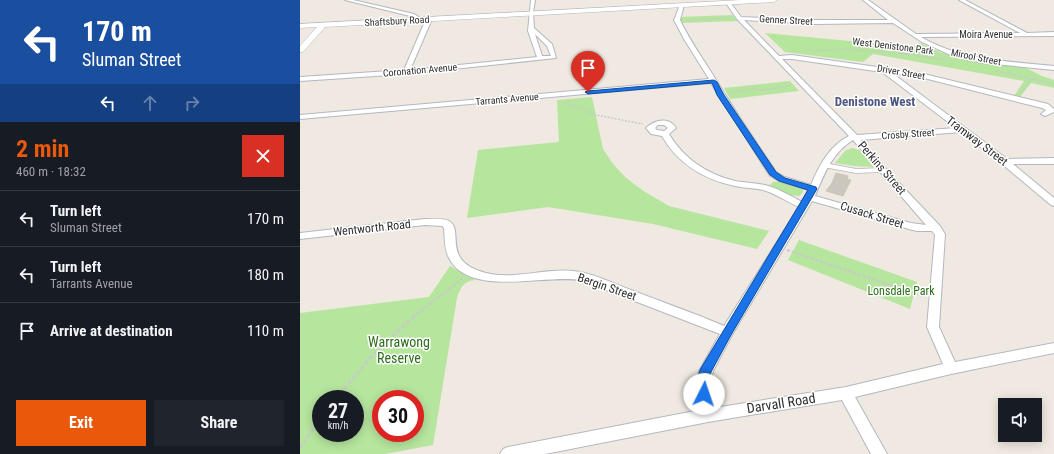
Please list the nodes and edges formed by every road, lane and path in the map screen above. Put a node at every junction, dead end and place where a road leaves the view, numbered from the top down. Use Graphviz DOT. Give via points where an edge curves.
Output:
graph roads {
  1 [pos="347,0"];
  2 [pos="533,0"];
  3 [pos="774,0"];
  4 [pos="865,0"];
  5 [pos="961,0"];
  6 [pos="728,3"];
  7 [pos="682,5"];
  8 [pos="531,14"];
  9 [pos="739,18"];
  10 [pos="429,19"];
  11 [pos="420,20"];
  12 [pos="677,20"];
  13 [pos="895,21"];
  14 [pos="323,25"];
  15 [pos="300,26"];
  16 [pos="531,28"];
  17 [pos="1028,34"];
  18 [pos="1054,34"];
  19 [pos="918,35"];
  20 [pos="300,50"];
  21 [pos="805,52"];
  22 [pos="540,58"];
  23 [pos="776,58"];
  24 [pos="947,60"];
  25 [pos="1054,68"];
  26 [pos="882,69"];
  27 [pos="995,70"];
  28 [pos="406,72"];
  29 [pos="920,75"];
  30 [pos="300,79"];
  31 [pos="1031,79"];
  32 [pos="714,82"];
  33 [pos="899,82"];
  34 [pos="801,83"];
  35 [pos="1054,84"];
  36 [pos="556,95"];
  37 [pos="721,95"];
  38 [pos="1015,99"];
  39 [pos="300,117"];
  40 [pos="1054,119"];
  41 [pos="652,125"];
  42 [pos="962,130"];
  43 [pos="855,138"];
  44 [pos="1054,161"];
  45 [pos="1005,162"];
  46 [pos="824,165"];
  47 [pos="882,170"];
  48 [pos="773,174"];
  49 [pos="759,187"];
  50 [pos="809,197"];
  51 [pos="1054,203"];
  52 [pos="444,223"];
  53 [pos="936,228"];
  54 [pos="300,236"];
  55 [pos="779,247"];
  56 [pos="472,272"];
  57 [pos="936,301"];
  58 [pos="727,332"];
  59 [pos="1054,348"];
  60 [pos="951,368"];
  61 [pos="343,390"];
  62 [pos="846,393"];
  63 [pos="708,415"];
  64 [pos="312,430"];
  65 [pos="300,448"];
  66 [pos="508,454"];
  67 [pos="879,454"];
  1 -- 11 [label="street" via="412,15"];
  2 -- 8 [label="street"];
  3 -- 6 [label="street, Shaftsbury Road"];
  4 -- 13 [label="street, Mirool Street"];
  5 -- 17 [label="street"];
  6 -- 7 [label="street, Shaftsbury Road"];
  6 -- 9 [label="street, Perkins Street"];
  7 -- 8 [label="street, Shaftsbury Road"];
  7 -- 12 [label="street"];
  8 -- 10 [label="street, Shaftsbury Road"];
  8 -- 16 [label="street"];
  9 -- 12 [label="path"];
  9 -- 13 [label="street, Genner Street" via="815,22"];
  9 -- 23 [label="street, Perkins Street"];
  10 -- 11 [label="street, Shaftsbury Road"];
  10 -- 28 [label="street"];
  11 -- 14 [label="street, Shaftsbury Road"];
  12 -- 32 [label="street"];
  13 -- 19 [label="street, Mirool Street"];
  14 -- 15 [label="street, Shaftsbury Road"];
  14 -- 20 [label="street"];
  16 -- 22 [label="street"];
  16 -- 22 [label="street" via="550,45 554,57"];
  17 -- 18 [label="street, Moira Avenue"];
  17 -- 19 [label="street, Moira Avenue"];
  19 -- 25 [label="street, Mirool Street" via="931,44 964,56"];
  21 -- 24 [label="path, West Denistone Park" via="851,47"];
  22 -- 28 [label="street, Coronation Avenue"];
  23 -- 26 [label="street, Driver Street" via="792,57"];
  23 -- 34 [label="street, Perkins Street"];
  26 -- 29 [label="street, Driver Street"];
  26 -- 33 [label="street, Tramway Street"];
  27 -- 31 [label="path"];
  28 -- 30 [label="street, Coronation Avenue"];
  29 -- 33 [label="street" via="902,78"];
  29 -- 38 [label="street, Driver Street"];
  31 -- 35 [label="path"];
  31 -- 38 [label="path"];
  32 -- 36 [label="street, Tarrants Avenue"];
  32 -- 37 [label="street"];
  33 -- 42 [label="street, Tramway Street"];
  34 -- 37 [label="path"];
  34 -- 43 [label="street, Perkins Street"];
  36 -- 39 [label="street, Tarrants Avenue"];
  36 -- 41 [label="path" via="558,99 596,115"];
  37 -- 48 [label="street"];
  38 -- 40 [label="street, Driver Street" via="1024,101"];
  41 -- 49 [label="street" via="651,130 664,133 680,157 710,175"];
  42 -- 43 [label="street, Crosby Street"];
  42 -- 45 [label="street, Tramway Street"];
  43 -- 46 [label="street" via="850,138 838,147"];
  43 -- 47 [label="street, Perkins Street"];
  44 -- 45 [label="street"];
  45 -- 51 [label="street, Tramway Street"];
  46 -- 47 [label="lane" via="856,171"];
  46 -- 50 [label="street"];
  47 -- 53 [label="street, Perkins Street"];
  48 -- 49 [label="street"];
  48 -- 50 [label="street"];
  49 -- 50 [label="street"];
  50 -- 53 [label="street, Cusack Street" via="908,226"];
  50 -- 55 [label="street"];
  52 -- 54 [label="street, Wentworth Road" via="425,222"];
  52 -- 56 [label="street, Bergin Street" via="449,227 451,253 459,263"];
  53 -- 57 [label="street" via="940,234"];
  55 -- 57 [label="path"];
  55 -- 58 [label="street"];
  56 -- 58 [label="street, Bergin Street" via="505,279 551,273 579,276"];
  56 -- 61 [label="path" via="421,309 370,358"];
  57 -- 60 [label="street" via="934,327"];
  58 -- 63 [label="street" via="706,371 703,383"];
  59 -- 60 [label="street, Darvall Road"];
  60 -- 62 [label="street, Darvall Road"];
  62 -- 63 [label="street, Darvall Road"];
  62 -- 67 [label="street"];
  63 -- 66 [label="street, Darvall Road"];
  64 -- 65 [label="path"];
}
